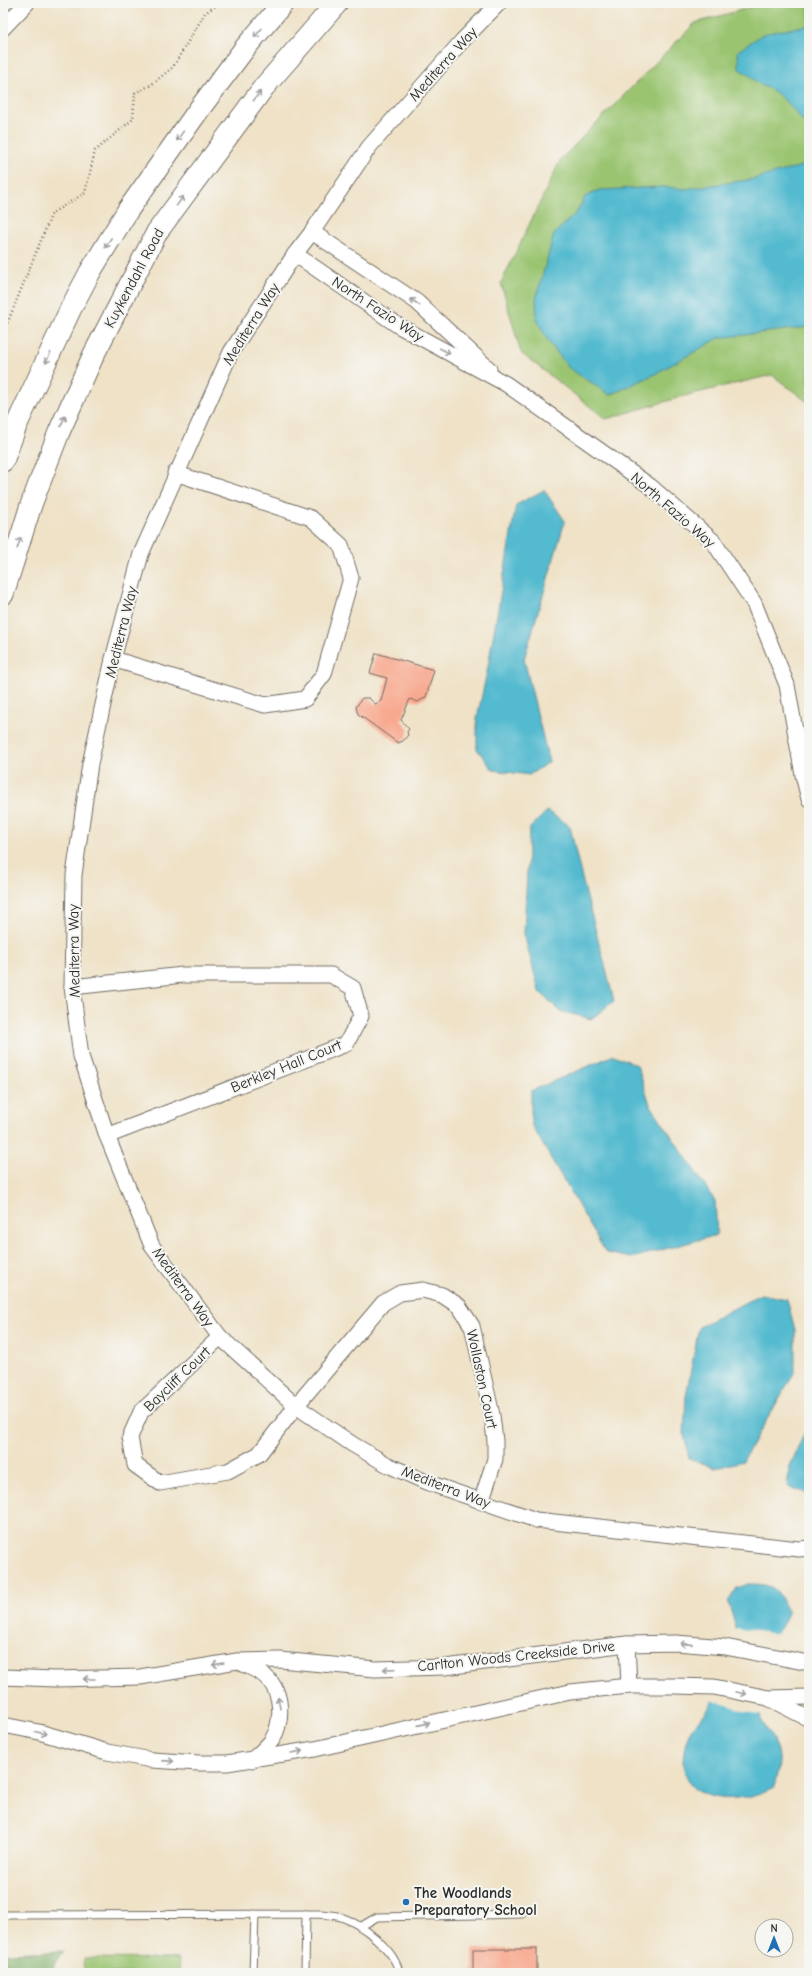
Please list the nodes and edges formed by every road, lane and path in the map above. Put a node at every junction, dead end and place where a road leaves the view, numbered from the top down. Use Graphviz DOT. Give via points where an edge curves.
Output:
graph roads {
  1 [pos="27,3"];
  2 [pos="220,3"];
  3 [pos="283,3"];
  4 [pos="337,3"];
  5 [pos="499,3"];
  6 [pos="3,28"];
  7 [pos="312,232"];
  8 [pos="295,254"];
  9 [pos="3,334"];
  10 [pos="506,384"];
  11 [pos="3,461"];
  12 [pos="175,473"];
  13 [pos="3,594"];
  14 [pos="113,659"];
  15 [pos="809,799"];
  16 [pos="72,987"];
  17 [pos="107,1136"];
  18 [pos="220,1338"];
  19 [pos="296,1406"];
  20 [pos="481,1502"];
  21 [pos="809,1548"];
  22 [pos="627,1644"];
  23 [pos="237,1661"];
  24 [pos="809,1663"];
  25 [pos="3,1677"];
  26 [pos="629,1686"];
  27 [pos="809,1697"];
  28 [pos="768,1698"];
  29 [pos="809,1719"];
  30 [pos="3,1725"];
  31 [pos="252,1760"];
  32 [pos="255,1914"];
  33 [pos="306,1914"];
  34 [pos="522,1914"];
  35 [pos="3,1915"];
  36 [pos="360,1927"];
  37 [pos="253,1973"];
  38 [pos="305,1973"];
  39 [pos="399,1973"];
  1 -- 6 [label="street"];
  2 -- 9 [label="path" via="205,13 173,67 151,85 134,93 133,119 95,150 85,193 52,212"];
  3 -- 11 [label="main road, one-way" via="200,108 128,210 90,272 16,426"];
  13 -- 4 [label="main road, Kuykendahl Road, one-way" via="31,505 59,432 94,354 157,232 264,87"];
  5 -- 7 [label="street, Mediterra Way" via="369,147"];
  7 -- 8 [label="street, Mediterra Way"];
  10 -- 7 [label="street, North Fazio Way, one-way" via="416,302"];
  8 -- 10 [label="street, North Fazio Way, one-way" via="399,326"];
  8 -- 12 [label="street, Mediterra Way" via="230,352"];
  10 -- 15 [label="street, North Fazio Way" via="650,486 712,541 754,603 787,685 802,775"];
  12 -- 14 [label="street, Mediterra Way" via="141,554"];
  12 -- 14 [label="street" via="311,518 342,545 351,578 324,674 305,699 265,706"];
  14 -- 16 [label="street, Mediterra Way" via="90,764 74,875"];
  16 -- 17 [label="street, Mediterra Way" via="81,1056"];
  16 -- 17 [label="street, Berkley Hall Court" via="183,975 331,975 353,988 361,1016 346,1044"];
  17 -- 18 [label="street, Mediterra Way" via="152,1246"];
  18 -- 19 [label="street, Mediterra Way"];
  18 -- 19 [label="street, Baycliff Court" via="142,1412 130,1437 135,1465 160,1483 228,1471 259,1454"];
  19 -- 20 [label="street, Mediterra Way" via="388,1465"];
  19 -- 20 [label="street, Wollaston Court" via="383,1303 400,1293 423,1290 442,1294 459,1306 472,1326 492,1415 495,1459"];
  20 -- 21 [label="street, Mediterra Way" via="536,1520 799,1549"];
  22 -- 23 [label="street, Carlton Woods Creekside Drive, one-way" via="445,1667 375,1669 280,1660"];
  24 -- 22 [label="street, Carlton Woods Creekside Drive, one-way" via="725,1646"];
  22 -- 26 [label="street, Carlton Woods Creekside Drive"];
  23 -- 25 [label="street, Carlton Woods Creekside Drive, one-way" via="140,1677 55,1680"];
  31 -- 23 [label="street, one-way" via="271,1741 279,1724 280,1707 276,1692 267,1677"];
  26 -- 28 [label="street, one-way" via="714,1687"];
  31 -- 26 [label="street, one-way" via="315,1749 570,1692"];
  27 -- 28 [label="street"];
  28 -- 29 [label="street"];
  30 -- 31 [label="street, one-way" via="39,1732 107,1752 152,1760 198,1763"];
  32 -- 33 [label="lane"];
  32 -- 35 [label="lane"];
  32 -- 37 [label="lane"];
  33 -- 36 [label="lane" via="341,1917"];
  33 -- 38 [label="lane"];
  34 -- 36 [label="lane" via="377,1917"];
  36 -- 39 [label="lane" via="387,1949 398,1966"];
}
